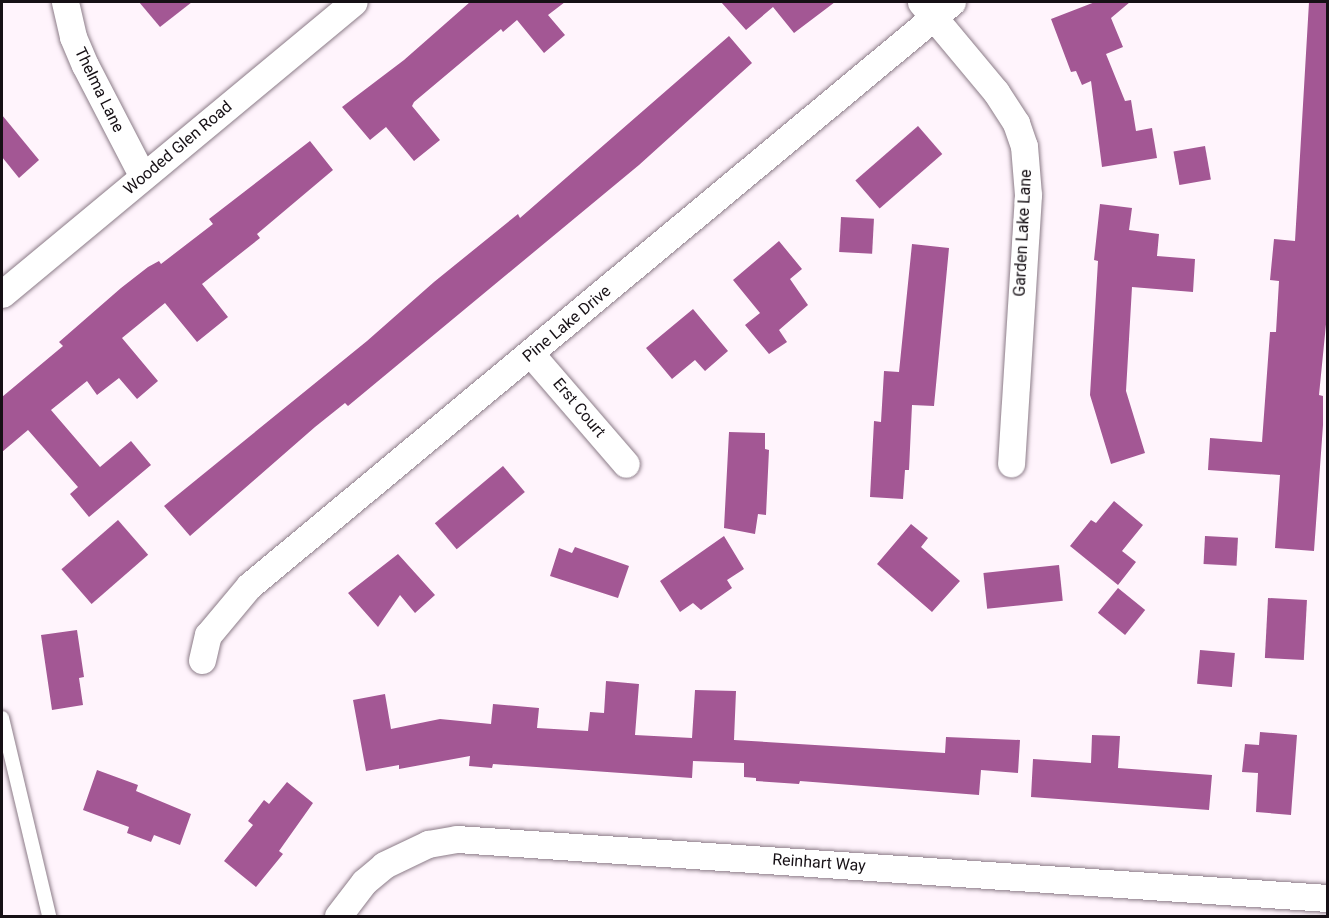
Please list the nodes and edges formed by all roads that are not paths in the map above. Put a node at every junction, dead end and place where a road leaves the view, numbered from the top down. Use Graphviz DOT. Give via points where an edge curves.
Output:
graph roads {
  1 [pos="65,2"];
  2 [pos="354,2"];
  3 [pos="935,7"];
  4 [pos="142,175"];
  5 [pos="2,294"];
  6 [pos="531,354"];
  7 [pos="626,464"];
  8 [pos="1011,464"];
  9 [pos="202,660"];
  10 [pos="2,718"];
  11 [pos="1328,898"];
  12 [pos="49,916"];
  13 [pos="339,916"];
  1 -- 4 [label="street, Thelma Lane" via="85,65"];
  2 -- 4 [label="street, Wooded Glen Road"];
  3 -- 6 [label="street, Pine Lake Drive"];
  3 -- 8 [label="street, Garden Lake Lane" via="1016,123 1028,170"];
  4 -- 5 [label="street, Wooded Glen Road"];
  6 -- 7 [label="street, Erst Court"];
  6 -- 9 [label="street, Pine Lake Drive" via="249,586 208,635"];
  10 -- 12 [label="lane"];
  11 -- 13 [label="street, Reinhart Way" via="457,839 428,844 384,865 364,882"];
}
